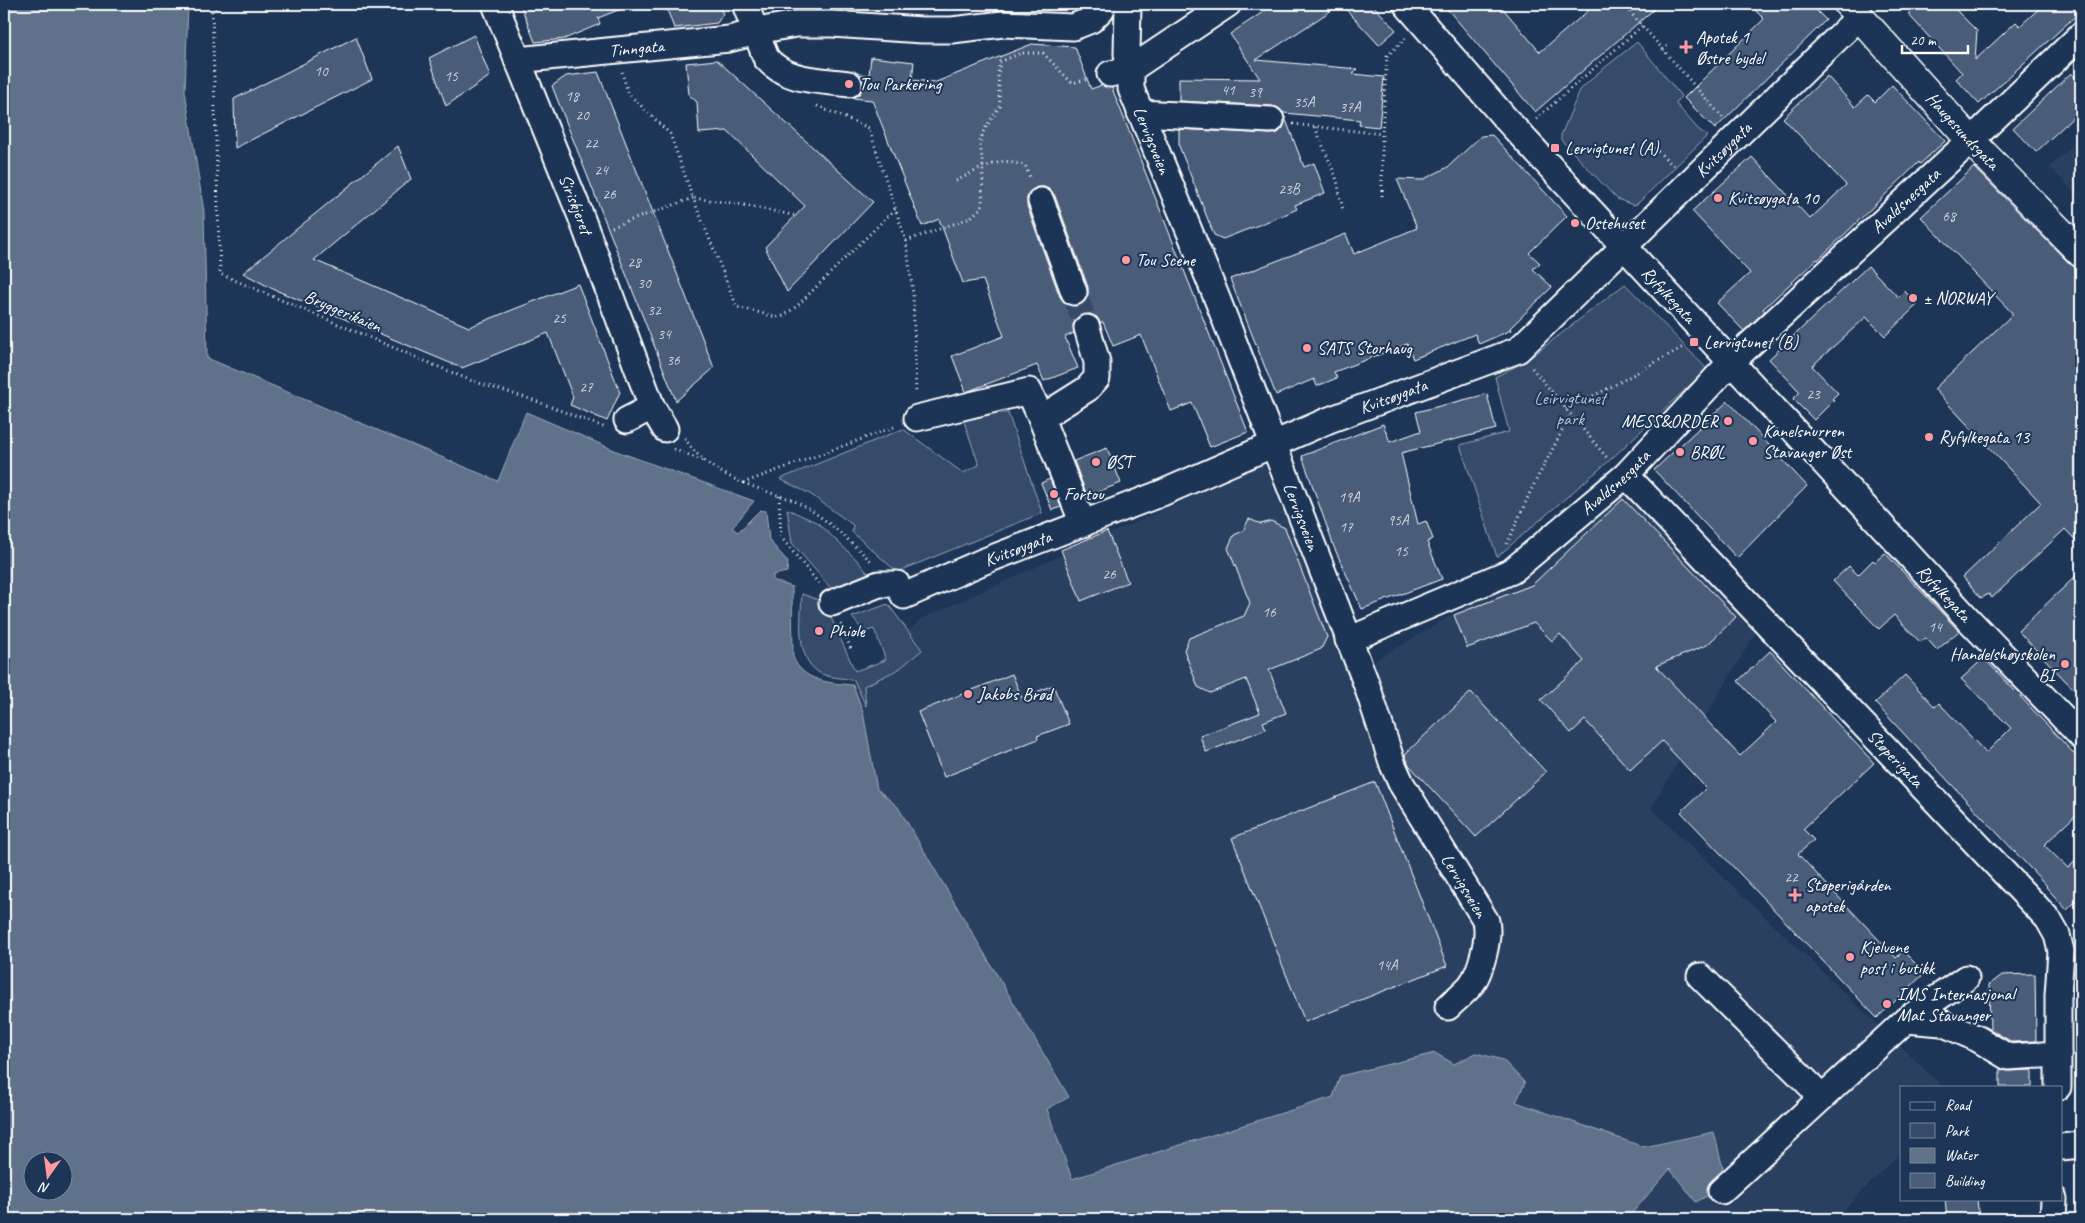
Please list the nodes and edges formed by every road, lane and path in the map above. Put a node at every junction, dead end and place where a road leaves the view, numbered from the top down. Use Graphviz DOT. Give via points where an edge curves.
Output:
graph roads {
  1 [pos="218,4"];
  2 [pos="495,4"];
  3 [pos="745,4"];
  4 [pos="1104,4"];
  5 [pos="1128,4"];
  6 [pos="1228,4"];
  7 [pos="1406,4"];
  8 [pos="1623,4"];
  9 [pos="1862,7"];
  10 [pos="1642,26"];
  11 [pos="755,32"];
  12 [pos="2081,35"];
  13 [pos="1407,37"];
  14 [pos="1667,46"];
  15 [pos="1663,50"];
  16 [pos="517,60"];
  17 [pos="620,64"];
  18 [pos="1121,71"];
  19 [pos="849,84"];
  20 [pos="816,105"];
  21 [pos="1140,113"];
  22 [pos="1271,120"];
  23 [pos="1536,120"];
  24 [pos="1728,124"];
  25 [pos="1314,126"];
  26 [pos="1382,134"];
  27 [pos="1978,136"];
  28 [pos="1654,148"];
  29 [pos="983,167"];
  30 [pos="1679,171"];
  31 [pos="956,181"];
  32 [pos="1382,196"];
  33 [pos="694,198"];
  34 [pos="1041,201"];
  35 [pos="896,209"];
  36 [pos="1343,211"];
  37 [pos="797,216"];
  38 [pos="612,227"];
  39 [pos="2081,231"];
  40 [pos="906,241"];
  41 [pos="1625,246"];
  42 [pos="2081,253"];
  43 [pos="1074,292"];
  44 [pos="1087,328"];
  45 [pos="1703,332"];
  46 [pos="1518,350"];
  47 [pos="1731,362"];
  48 [pos="652,407"];
  49 [pos="1566,409"];
  50 [pos="1570,416"];
  51 [pos="917,418"];
  52 [pos="1041,418"];
  53 [pos="619,425"];
  54 [pos="665,438"];
  55 [pos="1273,445"];
  56 [pos="703,461"];
  57 [pos="1626,474"];
  58 [pos="743,484"];
  59 [pos="779,496"];
  60 [pos="1083,524"];
  61 [pos="1512,571"];
  62 [pos="897,584"];
  63 [pos="832,603"];
  64 [pos="1348,640"];
  65 [pos="852,652"];
  66 [pos="2081,736"];
  67 [pos="2070,972"];
  68 [pos="1700,976"];
  69 [pos="1966,978"];
  70 [pos="1448,1007"];
  71 [pos="1906,1020"];
  72 [pos="2058,1054"];
  73 [pos="2058,1086"];
  74 [pos="1822,1097"];
  75 [pos="2081,1145"];
  76 [pos="2062,1147"];
  77 [pos="1720,1191"];
  78 [pos="2054,1200"];
  79 [pos="2053,1219"];
  1 -- 53 [label="path, Bryggerikaien" via="212,11 220,274 472,381"];
  2 -- 16 [label="street, Siriskjeret"];
  3 -- 11 [label="street"];
  4 -- 11 [label="street, Tinngata" via="1091,20 1073,27 1003,24 922,30 796,24"];
  5 -- 18 [label="street, Lervigsveien" via="1127,54"];
  6 -- 18 [label="street"];
  7 -- 41 [label="street, Ryfylkegata"];
  8 -- 10 [label="path"];
  9 -- 27 [label="main road, Haugesundsgata"];
  9 -- 41 [label="street, Kvitsøygata"];
  10 -- 15 [label="path"];
  10 -- 23 [label="path"];
  11 -- 16 [label="street, Tinngata" via="720,40"];
  11 -- 19 [label="street" via="766,58 782,72 801,78"];
  12 -- 27 [label="street, Avaldsnesgata"];
  13 -- 26 [label="path" via="1386,56"];
  14 -- 15 [label="path"];
  15 -- 24 [label="path"];
  16 -- 48 [label="street, Siriskjeret" via="580,214"];
  17 -- 33 [label="path" via="628,93 670,134"];
  18 -- 21 [label="street, Lervigsveien"];
  18 -- 29 [label="path" via="1072,83 1043,53 1021,53 1000,62 1000,106 980,142"];
  20 -- 35 [label="path" via="868,128"];
  21 -- 22 [label="street"];
  21 -- 55 [label="street, Lervigsveien" via="1203,263"];
  22 -- 25 [label="path"];
  25 -- 26 [label="path"];
  25 -- 36 [label="path" via="1337,180"];
  26 -- 32 [label="path"];
  27 -- 39 [label="main road, Haugesundsgata"];
  27 -- 42 [label="main road, Haugesundsgata"];
  27 -- 47 [label="street, Avaldsnesgata"];
  28 -- 30 [label="path"];
  29 -- 31 [label="path"];
  29 -- 34 [label="path" via="1004,161 1024,165"];
  29 -- 40 [label="path" via="982,207 970,218"];
  33 -- 35 [label="path" via="737,307 776,317 797,306"];
  33 -- 37 [label="path"];
  33 -- 38 [label="path"];
  34 -- 43 [label="street"];
  35 -- 40 [label="path"];
  40 -- 51 [label="path" via="913,294"];
  41 -- 45 [label="street, Ryfylkegata"];
  41 -- 46 [label="street, Kvitsøygata"];
  44 -- 52 [label="street" via="1097,362 1097,378"];
  45 -- 47 [label="street, Ryfylkegata"];
  45 -- 49 [label="path" via="1677,351"];
  46 -- 49 [label="path"];
  46 -- 55 [label="street, Kvitsøygata" via="1329,420"];
  47 -- 57 [label="street, Avaldsnesgata"];
  47 -- 66 [label="street, Ryfylkegata" via="1969,620"];
  48 -- 53 [label="street"];
  48 -- 54 [label="street, Siriskjeret"];
  49 -- 50 [label="path"];
  50 -- 57 [label="path"];
  50 -- 61 [label="path" via="1500,559"];
  51 -- 52 [label="street" via="1028,391"];
  51 -- 58 [label="path"];
  52 -- 60 [label="street"];
  54 -- 56 [label="path"];
  54 -- 56 [label="path" via="682,432"];
  55 -- 60 [label="street, Kvitsøygata"];
  55 -- 64 [label="street, Lervigsveien"];
  56 -- 58 [label="path"];
  57 -- 61 [label="street, Avaldsnesgata"];
  57 -- 67 [label="street, Støperigata" via="2048,920 2057,934"];
  58 -- 59 [label="path"];
  59 -- 62 [label="path" via="798,502 821,516"];
  59 -- 63 [label="path" via="781,537"];
  60 -- 62 [label="street, Kvitsøygata" via="904,596"];
  61 -- 64 [label="street, Avaldsnesgata"];
  62 -- 63 [label="street, Kvitsøygata" via="879,584"];
  63 -- 65 [label="path"];
  64 -- 70 [label="street, Lervigsveien" via="1401,783 1486,921 1487,936 1476,976"];
  67 -- 72 [label="street, Støperigata"];
  68 -- 74 [label="street"];
  69 -- 71 [label="street"];
  71 -- 72 [label="street" via="1942,1023 2008,1057"];
  71 -- 74 [label="street"];
  72 -- 73 [label="street, Støperigata"];
  74 -- 77 [label="street"];
  75 -- 76 [label="street"];
  78 -- 79 [label="street"];
}
